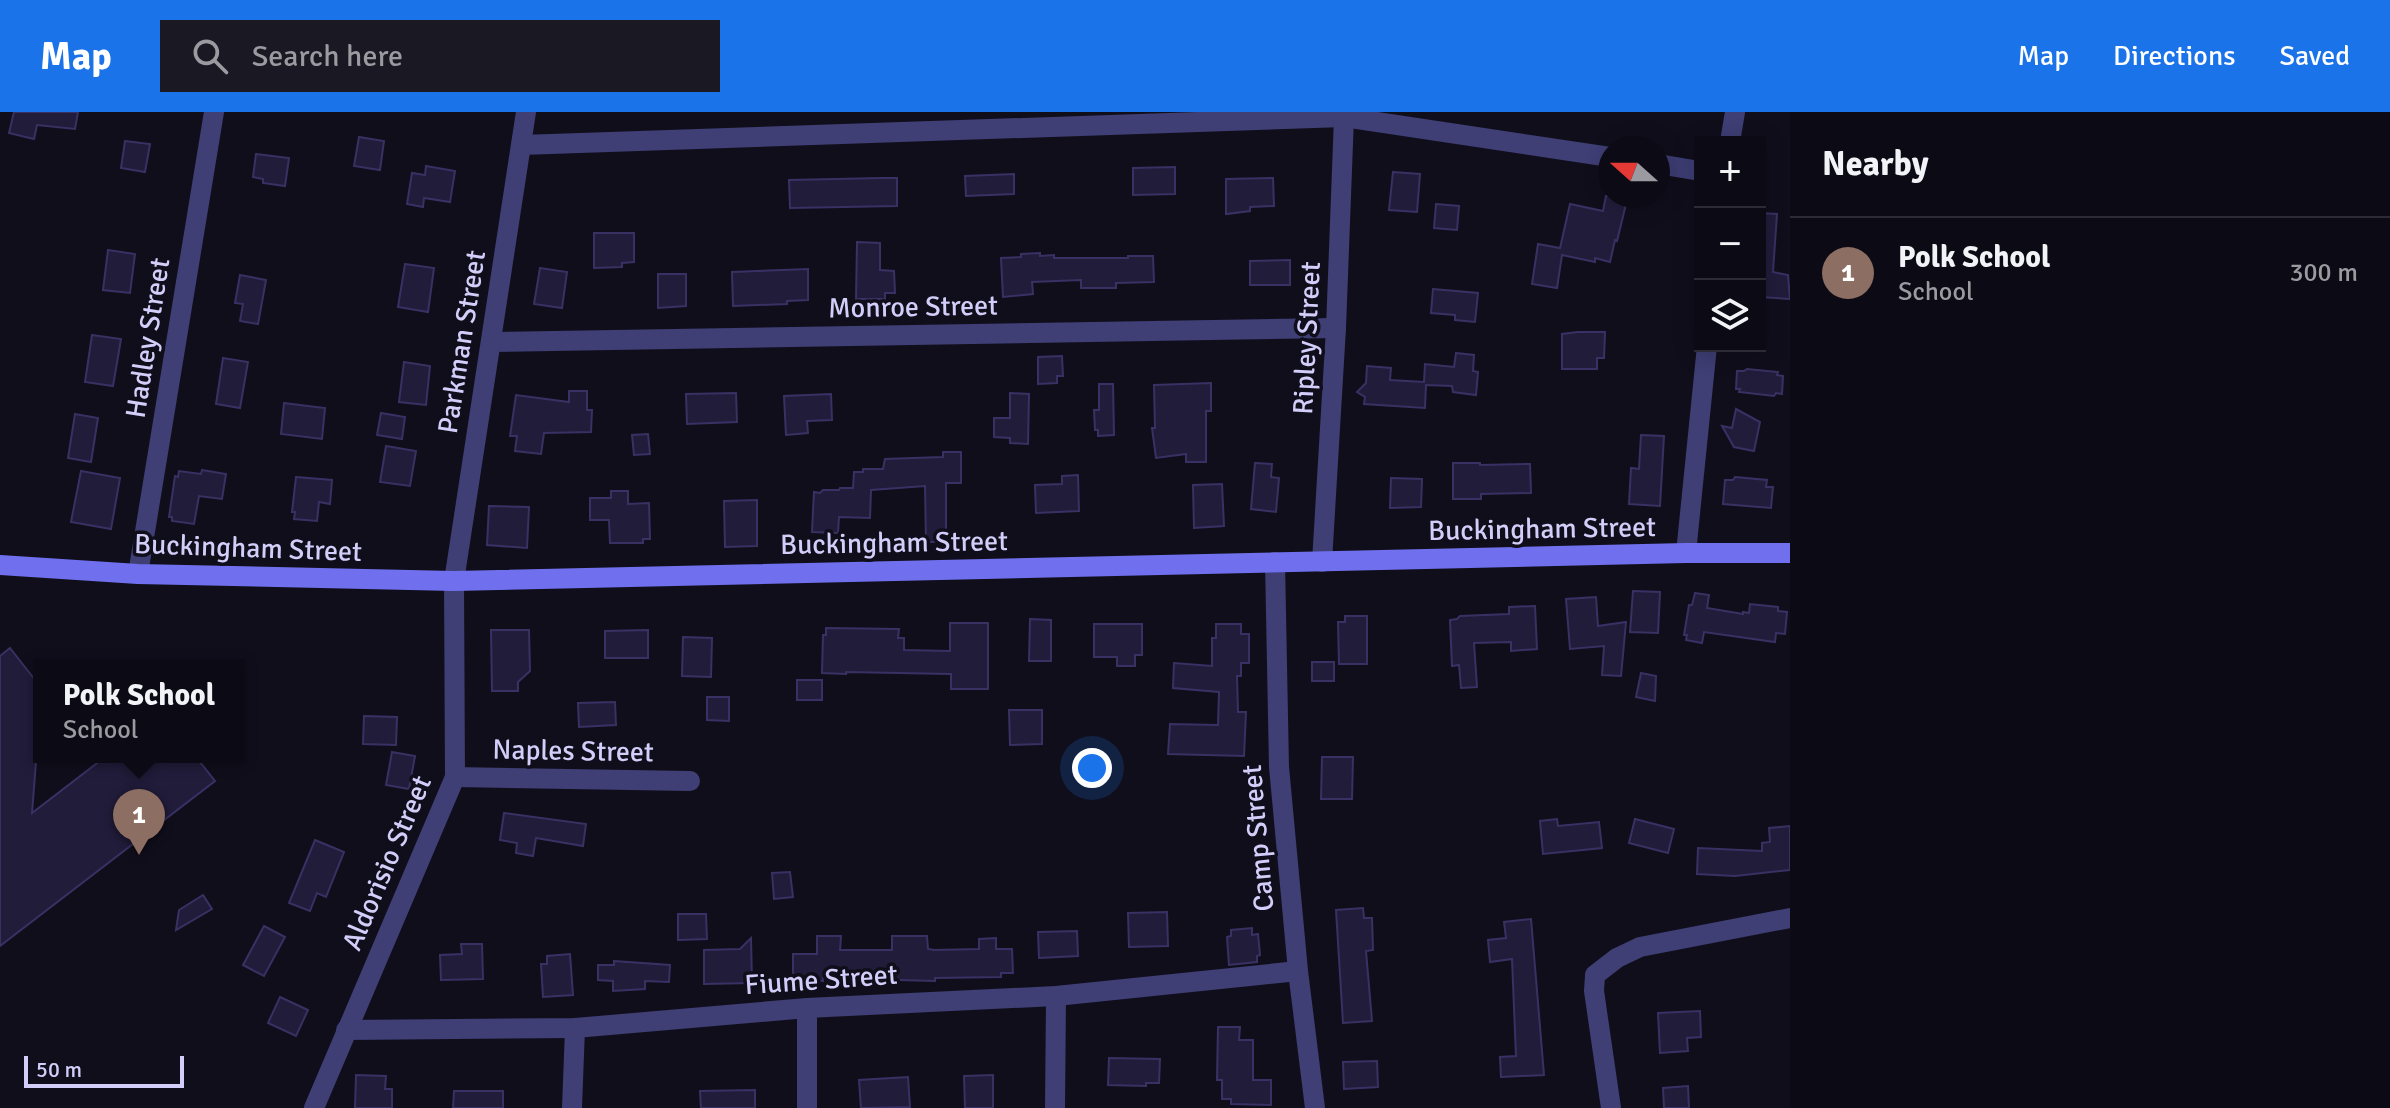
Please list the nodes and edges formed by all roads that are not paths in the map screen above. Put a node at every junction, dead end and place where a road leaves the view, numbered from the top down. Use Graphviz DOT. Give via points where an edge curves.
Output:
graph roads {
  1 [pos="214,112"];
  2 [pos="526,112"];
  3 [pos="1735,112"];
  4 [pos="1344,117"];
  5 [pos="1731,136"];
  6 [pos="521,145"];
  7 [pos="1598,155"];
  8 [pos="1670,166"];
  9 [pos="1694,170"];
  10 [pos="1336,328"];
  11 [pos="491,342"];
  12 [pos="1706,352"];
  13 [pos="1686,553"];
  14 [pos="1790,553"];
  15 [pos="1275,562"];
  16 [pos="1322,562"];
  17 [pos="0,565"];
  18 [pos="138,574"];
  19 [pos="454,581"];
  20 [pos="455,777"];
  21 [pos="690,781"];
  22 [pos="1790,918"];
  23 [pos="1298,971"];
  24 [pos="1056,996"];
  25 [pos="807,1008"];
  26 [pos="575,1028"];
  27 [pos="346,1030"];
  28 [pos="314,1108"];
  29 [pos="572,1108"];
  30 [pos="807,1108"];
  31 [pos="1055,1108"];
  32 [pos="1315,1108"];
  33 [pos="1611,1108"];
  1 -- 18 [label="street, Hadley Street"];
  2 -- 6 [label="street, Parkman Street"];
  3 -- 5 [label="street"];
  4 -- 6 [label="street"];
  4 -- 7 [label="street"];
  4 -- 10 [label="street, Ripley Street"];
  6 -- 11 [label="street, Parkman Street"];
  8 -- 9 [label="street"];
  10 -- 11 [label="street, Monroe Street"];
  10 -- 16 [label="street, Ripley Street"];
  11 -- 19 [label="street, Parkman Street"];
  12 -- 13 [label="street"];
  13 -- 14 [label="main road, Buckingham Street"];
  13 -- 16 [label="main road, Buckingham Street"];
  15 -- 16 [label="main road, Buckingham Street"];
  15 -- 19 [label="main road, Buckingham Street"];
  15 -- 23 [label="street, Camp Street" via="1279,767"];
  17 -- 18 [label="main road, Buckingham Street"];
  18 -- 19 [label="main road, Buckingham Street"];
  19 -- 20 [label="street, Aldorisio Street"];
  20 -- 21 [label="street, Naples Street"];
  20 -- 27 [label="street, Aldorisio Street"];
  22 -- 33 [label="street" via="1640,947 1595,975"];
  23 -- 24 [label="street, Fiume Street"];
  23 -- 32 [label="street, Camp Street"];
  24 -- 25 [label="street, Fiume Street"];
  24 -- 31 [label="street"];
  25 -- 26 [label="street, Fiume Street"];
  25 -- 30 [label="street"];
  26 -- 27 [label="street, Fiume Street"];
  26 -- 29 [label="street"];
  27 -- 28 [label="street, Aldorisio Street"];
}
